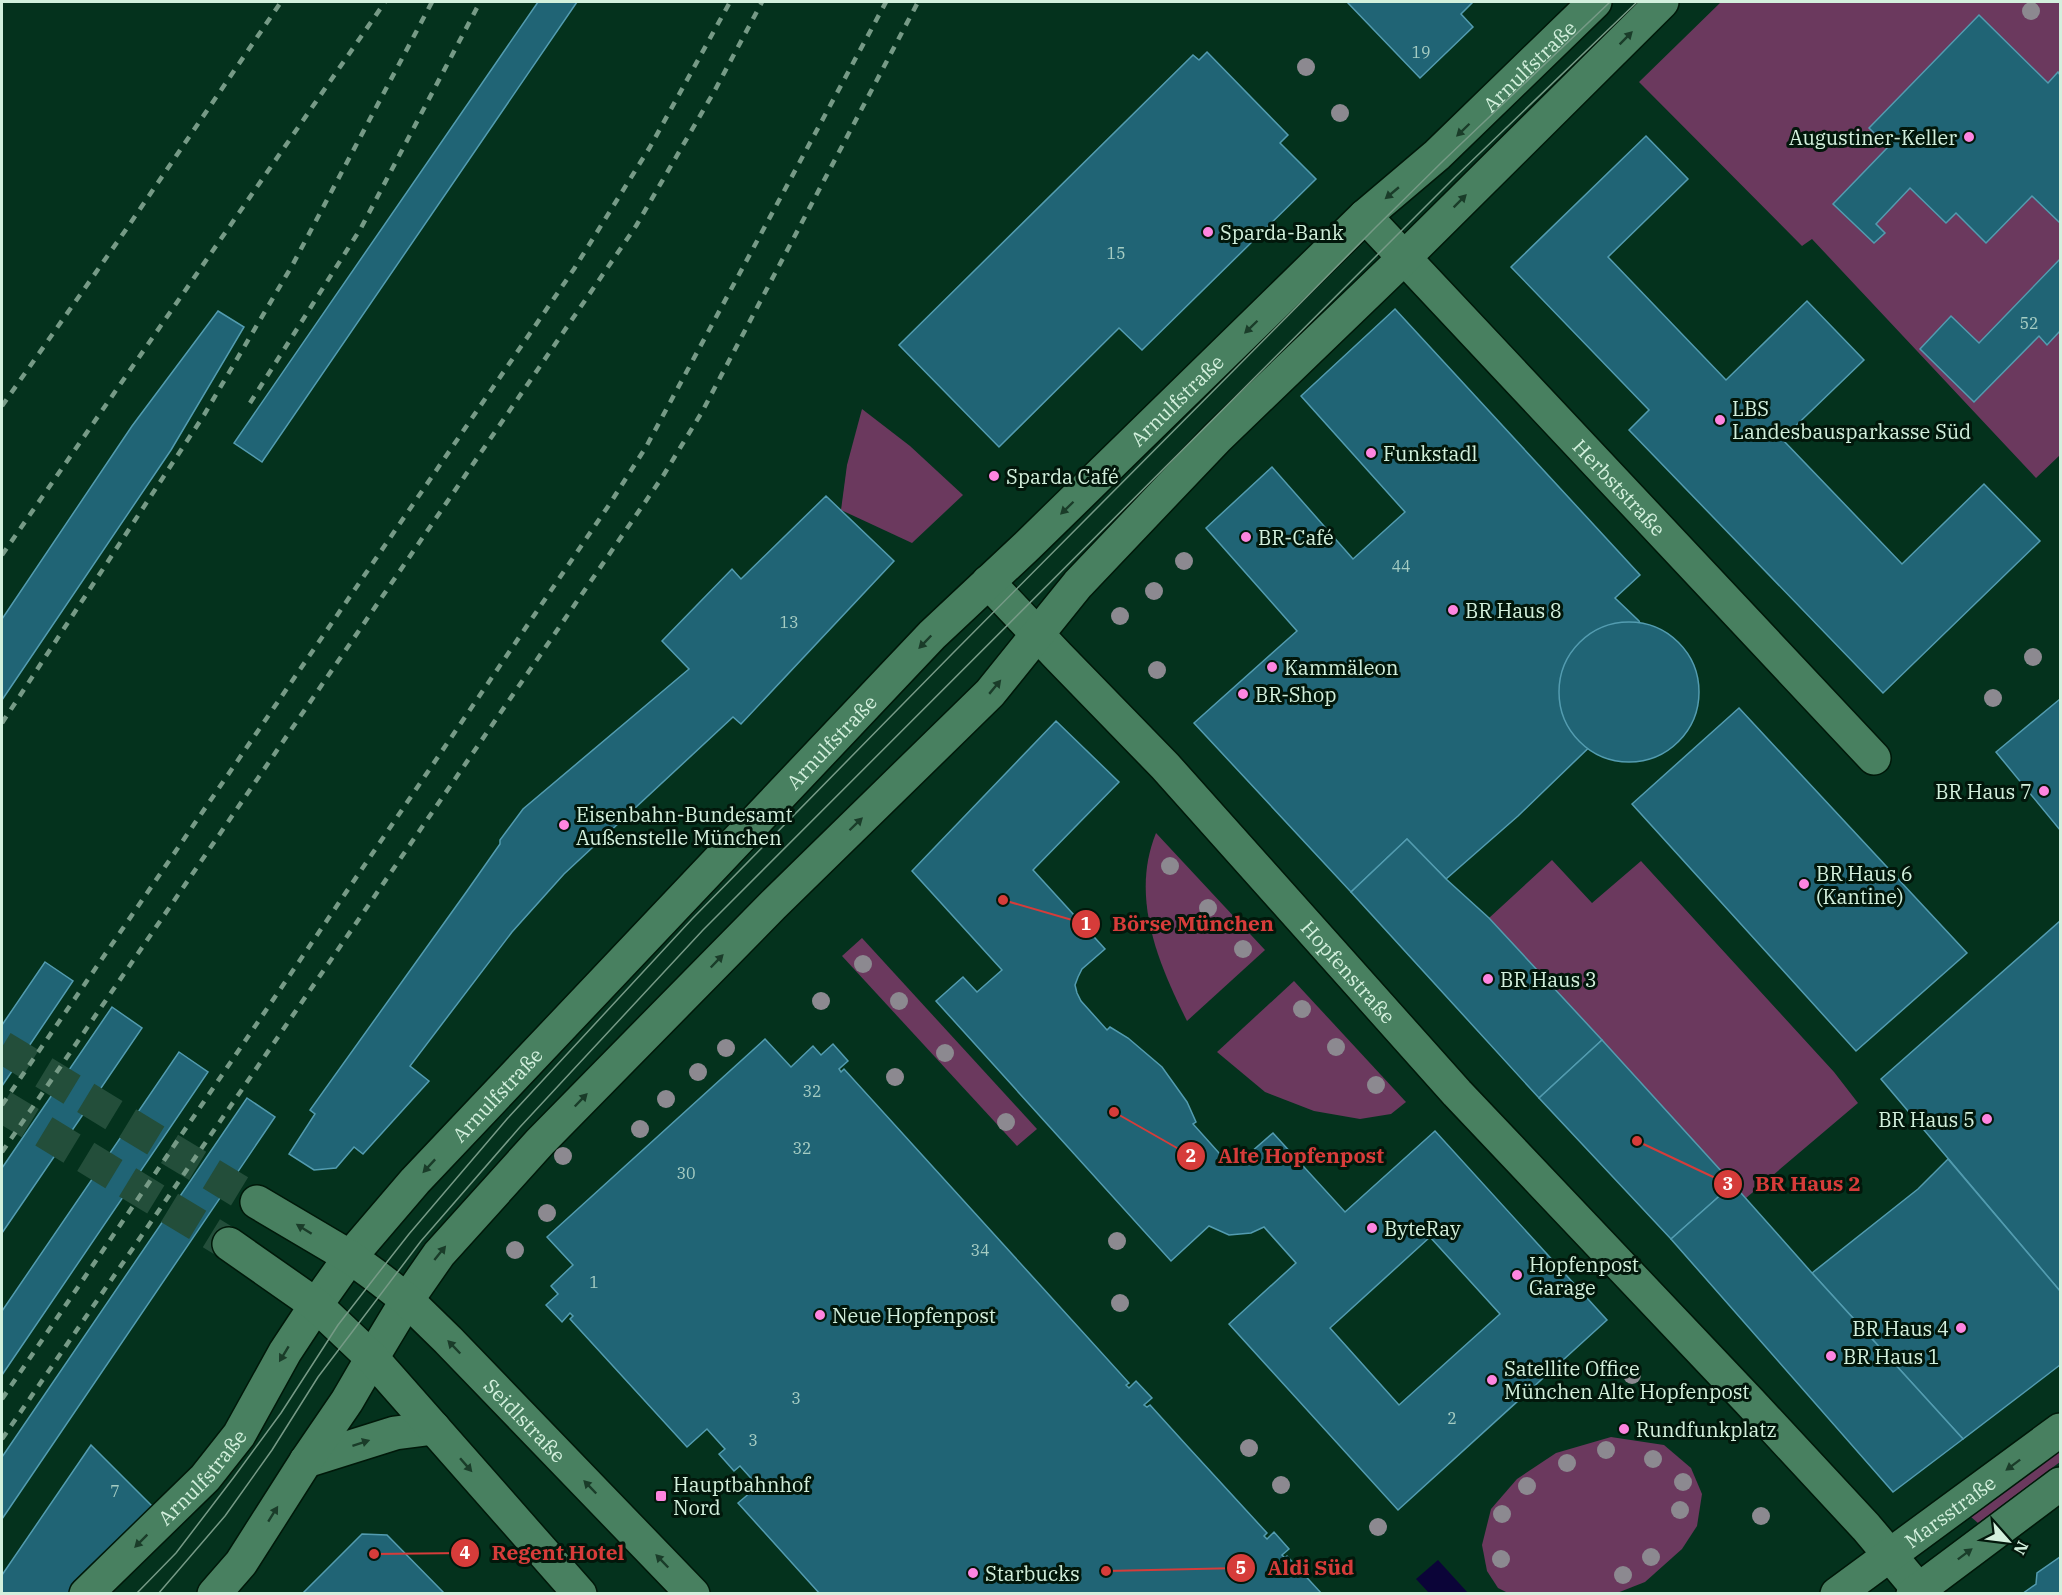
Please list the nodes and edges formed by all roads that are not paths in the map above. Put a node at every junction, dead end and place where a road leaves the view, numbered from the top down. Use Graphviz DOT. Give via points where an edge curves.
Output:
graph roads {
  1 [pos="1595,2"];
  2 [pos="1662,2"];
  3 [pos="1365,216"];
  4 [pos="1404,258"];
  5 [pos="988,582"];
  6 [pos="1038,634"];
  7 [pos="1874,758"];
  8 [pos="257,1202"];
  9 [pos="229,1244"];
  10 [pos="350,1257"];
  11 [pos="407,1300"];
  12 [pos="316,1305"];
  13 [pos="372,1358"];
  14 [pos="434,1428"];
  15 [pos="2061,1430"];
  16 [pos="306,1461"];
  17 [pos="2061,1484"];
  18 [pos="1890,1556"];
  19 [pos="1916,1592"];
  20 [pos="86,1593"];
  21 [pos="214,1593"];
  22 [pos="580,1593"];
  23 [pos="693,1593"];
  24 [pos="1838,1593"];
  1 -- 3 [label="street, Arnulfstraße, one-way" via="1437,155"];
  4 -- 2 [label="street, one-way"];
  3 -- 4 [label="street, Herbststraße"];
  3 -- 5 [label="street, Arnulfstraße, one-way"];
  4 -- 6 [label="street" via="1217,438 1078,584"];
  4 -- 7 [label="street, Herbststraße"];
  5 -- 6 [label="street, Hopfenstraße"];
  5 -- 10 [label="street, Arnulfstraße, one-way" via="932,635 516,1074"];
  11 -- 6 [label="street, one-way" via="439,1254 540,1142 772,906 990,693"];
  6 -- 18 [label="street, Hopfenstraße" via="1165,766 1457,1093"];
  10 -- 8 [label="street, Seidlstraße, one-way"];
  9 -- 12 [label="street"];
  10 -- 11 [label="street, Seidlstraße"];
  10 -- 12 [label="street, Arnulfstraße"];
  11 -- 13 [label="street"];
  23 -- 11 [label="street, Seidlstraße, one-way"];
  12 -- 13 [label="street"];
  12 -- 20 [label="street, Arnulfstraße, one-way" via="239,1435 212,1470"];
  13 -- 14 [label="street"];
  13 -- 16 [label="street"];
  16 -- 14 [label="street, one-way" via="395,1433"];
  14 -- 22 [label="street, one-way"];
  15 -- 18 [label="street, Marsstraße, one-way"];
  21 -- 16 [label="street, one-way" via="241,1563"];
  19 -- 17 [label="street, one-way"];
  18 -- 19 [label="street"];
  18 -- 24 [label="street, Marsstraße"];
}
